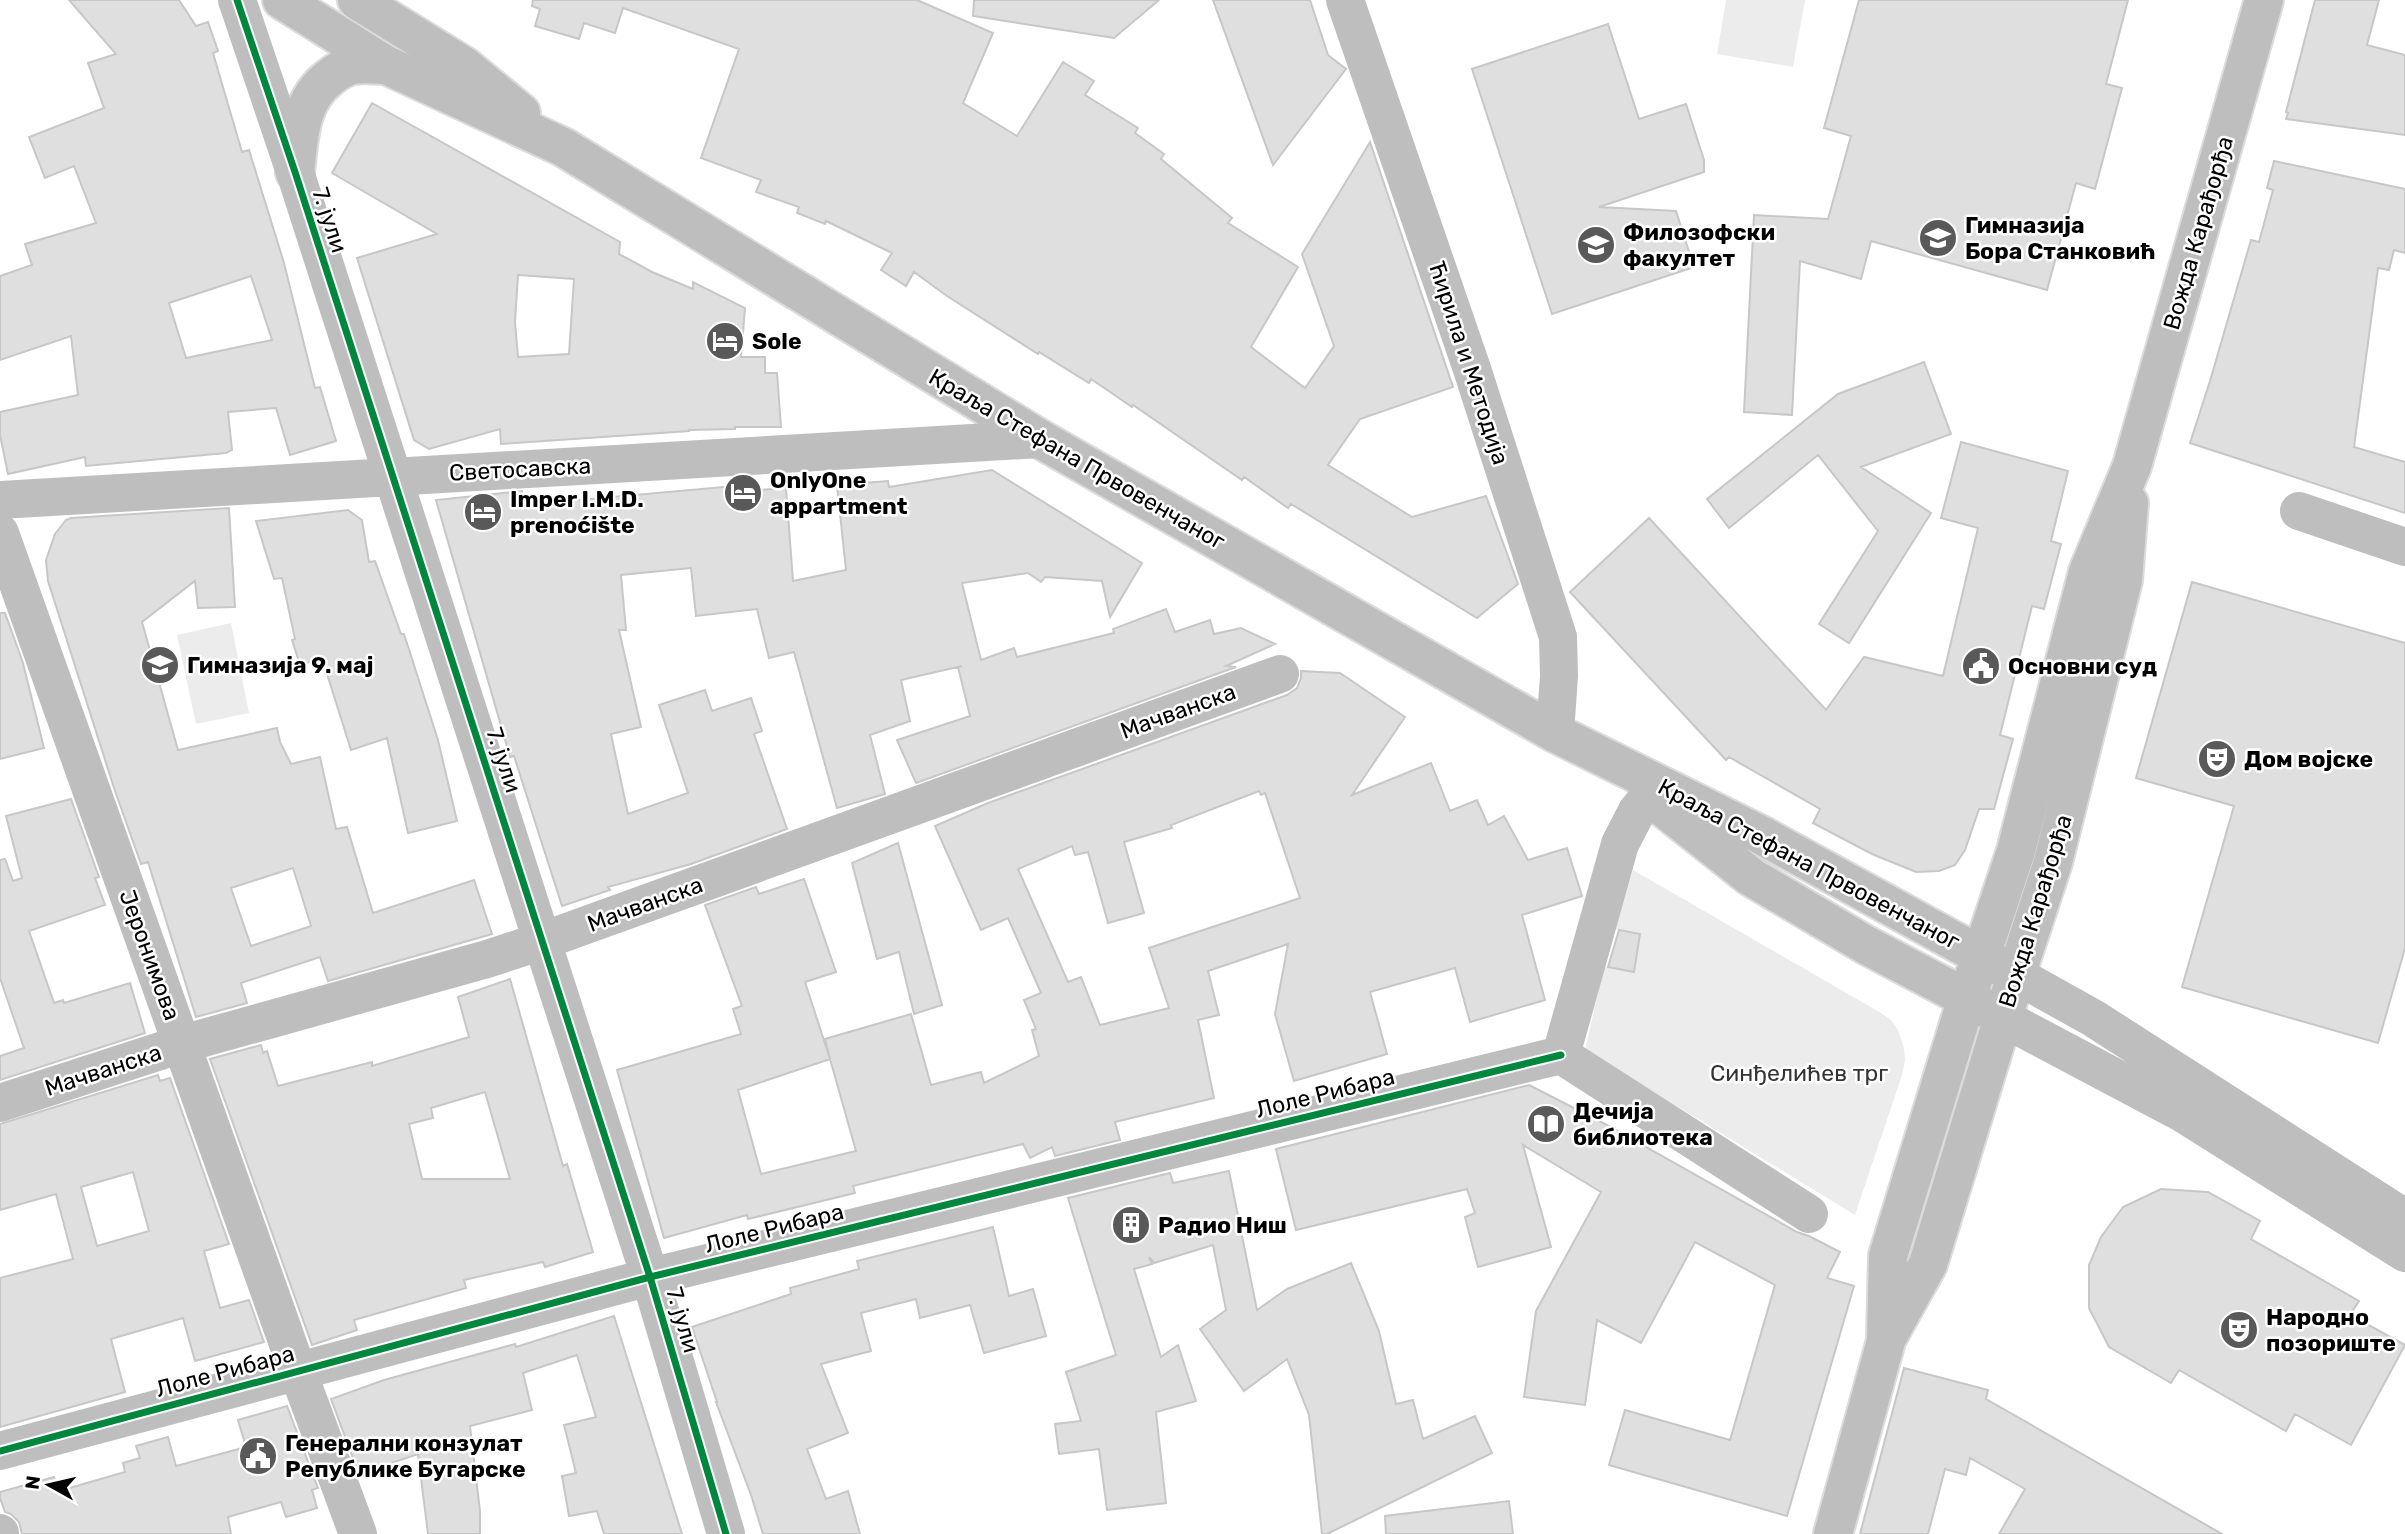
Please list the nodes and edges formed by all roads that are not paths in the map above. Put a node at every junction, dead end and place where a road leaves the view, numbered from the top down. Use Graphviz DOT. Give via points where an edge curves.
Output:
graph roads {
  1 [pos="237,0"];
  2 [pos="282,0"];
  3 [pos="357,0"];
  4 [pos="1345,0"];
  5 [pos="2264,0"];
  6 [pos="386,65"];
  7 [pos="563,147"];
  8 [pos="295,172"];
  9 [pos="1040,439"];
  10 [pos="2132,466"];
  11 [pos="392,476"];
  12 [pos="0,500"];
  13 [pos="2299,511"];
  14 [pos="0,533"];
  15 [pos="2405,547"];
  16 [pos="1280,674"];
  17 [pos="1555,733"];
  18 [pos="1600,756"];
  19 [pos="1649,796"];
  20 [pos="542,941"];
  21 [pos="1982,955"];
  22 [pos="2016,975"];
  23 [pos="1967,998"];
  24 [pos="2003,1018"];
  25 [pos="182,1044"];
  26 [pos="1561,1055"];
  27 [pos="0,1103"];
  28 [pos="1809,1213"];
  29 [pos="2405,1218"];
  30 [pos="2405,1253"];
  31 [pos="650,1277"];
  32 [pos="1886,1341"];
  33 [pos="298,1372"];
  34 [pos="0,1451"];
  35 [pos="358,1534"];
  36 [pos="726,1534"];
  37 [pos="1833,1534"];
  1 -- 8 [label="street, 7. јули"];
  2 -- 6 [label="street, Краља Стефана Првовенчаног"];
  3 -- 7 [label="street, Краља Стефана Првовенчаног" via="464,66"];
  4 -- 17 [label="street, Ћирила и Методија" via="1558,636"];
  5 -- 10 [label="street, Вожда Карађорђа"];
  6 -- 7 [label="street, Краља Стефана Првовенчаног"];
  6 -- 8 [label="street" via="356,64 325,81 300,124"];
  7 -- 9 [label="street, Краља Стефана Првовенчаног"];
  8 -- 11 [label="street, 7. јули"];
  9 -- 11 [label="street, Светосавска"];
  9 -- 17 [label="street, Краља Стефана Првовенчаног"];
  10 -- 21 [label="street, Вожда Карађорђа" via="2088,572 2016,851"];
  10 -- 22 [label="street, Вожда Карађорђа" via="2123,580 2053,862"];
  11 -- 12 [label="street, Светосавска"];
  11 -- 20 [label="street, 7. јули"];
  13 -- 15 [label="street"];
  14 -- 25 [label="street, Јеронимова"];
  16 -- 20 [label="street, Мачванска"];
  17 -- 18 [label="street, Краља Стефана Првовенчаног"];
  18 -- 19 [label="street, Краља Стефана Првовенчаног"];
  18 -- 21 [label="street, Краља Стефана Првовенчаног" via="1761,835"];
  19 -- 23 [label="street, Краља Стефана Првовенчаног" via="1751,877"];
  19 -- 26 [label="street" via="1620,844"];
  20 -- 25 [label="street, Мачванска"];
  20 -- 31 [label="street, 7. јули"];
  21 -- 22 [label="street, Краља Стефана Првовенчаног"];
  21 -- 23 [label="street, Вожда Карађорђа"];
  22 -- 24 [label="street, Вожда Карађорђа"];
  22 -- 29 [label="street" via="2085,1013"];
  23 -- 24 [label="street, Краља Стефана Првовенчаног"];
  23 -- 32 [label="street, Вожда Карађорђа" via="1888,1256"];
  24 -- 30 [label="street" via="2182,1113"];
  24 -- 32 [label="street, Вожда Карађорђа" via="1928,1264"];
  25 -- 27 [label="street, Мачванска"];
  25 -- 33 [label="street, Јеронимова"];
  26 -- 28 [label="street"];
  26 -- 31 [label="street, Лоле Рибара"];
  31 -- 33 [label="street, Лоле Рибара"];
  31 -- 36 [label="street, 7. јули"];
  32 -- 37 [label="street, Вожда Карађорђа"];
  33 -- 34 [label="street, Лоле Рибара"];
  33 -- 35 [label="street, Јеронимова"];
}
